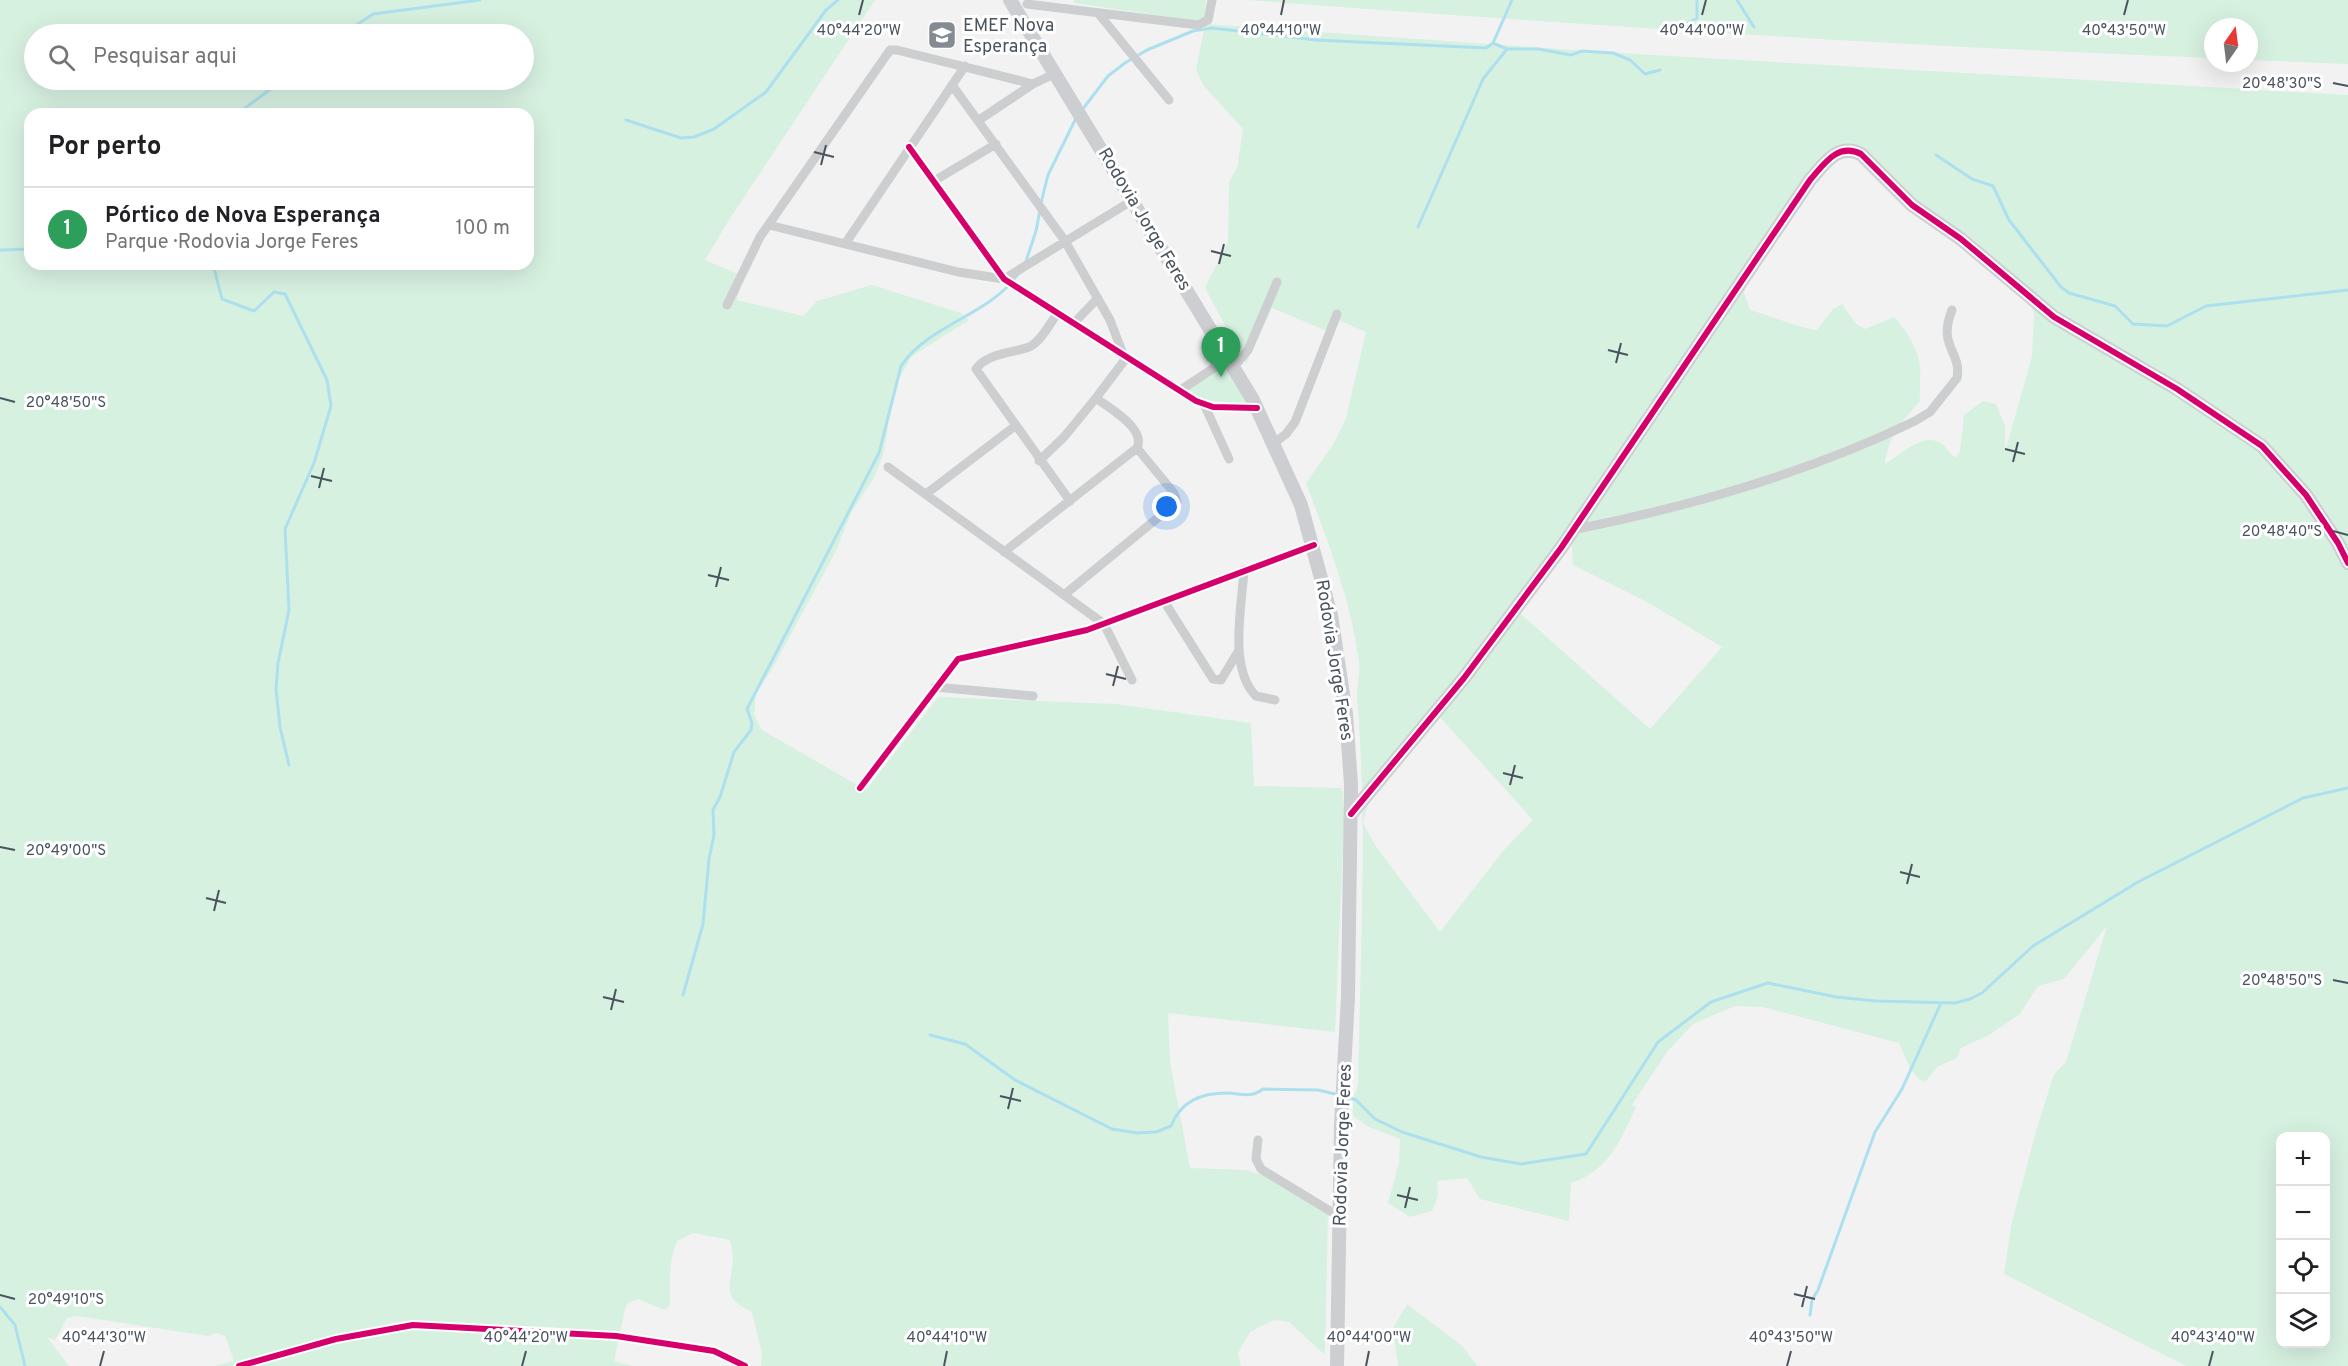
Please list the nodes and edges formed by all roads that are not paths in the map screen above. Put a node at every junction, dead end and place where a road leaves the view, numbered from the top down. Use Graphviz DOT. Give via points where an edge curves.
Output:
graph roads {
  1 [pos="1010,0"];
  2 [pos="1212,0"];
  3 [pos="1026,6"];
  4 [pos="1098,13"];
  5 [pos="965,66"];
  6 [pos="1056,73"];
  7 [pos="1033,84"];
  8 [pos="952,85"];
  9 [pos="1169,100"];
  10 [pos="979,120"];
  11 [pos="996,144"];
  12 [pos="909,147"];
  13 [pos="934,181"];
  14 [pos="1133,200"];
  15 [pos="769,225"];
  16 [pos="1065,241"];
  17 [pos="845,244"];
  18 [pos="1004,279"];
  19 [pos="1277,282"];
  20 [pos="1098,298"];
  21 [pos="727,305"];
  22 [pos="1952,310"];
  23 [pos="1057,314"];
  24 [pos="1337,315"];
  25 [pos="1073,324"];
  26 [pos="1125,355"];
  27 [pos="1232,362"];
  28 [pos="1179,391"];
  29 [pos="1096,398"];
  30 [pos="1204,404"];
  31 [pos="1257,408"];
  32 [pos="1015,426"];
  33 [pos="1274,443"];
  34 [pos="1137,448"];
  35 [pos="1229,459"];
  36 [pos="1039,461"];
  37 [pos="888,467"];
  38 [pos="926,494"];
  39 [pos="1070,501"];
  40 [pos="1572,530"];
  41 [pos="1314,545"];
  42 [pos="1004,552"];
  43 [pos="2348,563"];
  44 [pos="1244,570"];
  45 [pos="1064,595"];
  46 [pos="1164,601"];
  47 [pos="1104,624"];
  48 [pos="1239,650"];
  49 [pos="1132,680"];
  50 [pos="935,687"];
  51 [pos="1033,696"];
  52 [pos="1275,700"];
  53 [pos="860,788"];
  54 [pos="1351,814"];
  55 [pos="1258,1140"];
  56 [pos="1340,1217"];
  57 [pos="239,1366"];
  58 [pos="745,1366"];
  59 [pos="1336,1366"];
  1 -- 3 [label="street, Rodovia Jorge Feres"];
  2 -- 4 [label="street" via="1208,20 1198,25"];
  3 -- 4 [label="street"];
  3 -- 6 [label="street, Rodovia Jorge Feres"];
  4 -- 9 [label="street"];
  5 -- 7 [label="street"];
  5 -- 8 [label="street"];
  5 -- 15 [label="street" via="897,50 887,52"];
  6 -- 7 [label="street"];
  6 -- 14 [label="street, Rodovia Jorge Feres"];
  7 -- 10 [label="street"];
  8 -- 10 [label="street"];
  8 -- 12 [label="street"];
  10 -- 11 [label="street"];
  11 -- 13 [label="street"];
  11 -- 16 [label="street"];
  12 -- 13 [label="street"];
  12 -- 17 [label="street"];
  13 -- 18 [label="street"];
  14 -- 16 [label="street"];
  14 -- 27 [label="street, Rodovia Jorge Feres"];
  15 -- 17 [label="street"];
  15 -- 21 [label="street"];
  16 -- 18 [label="street"];
  16 -- 20 [label="street"];
  17 -- 18 [label="street" via="958,272"];
  18 -- 23 [label="street"];
  19 -- 27 [label="street" via="1248,350"];
  20 -- 25 [label="street"];
  20 -- 26 [label="street"];
  22 -- 40 [label="street" via="1946,335 1957,378 1930,412 1915,421 1800,468 1644,514"];
  23 -- 25 [label="street"];
  23 -- 32 [label="street" via="1030,347 1013,350 976,369"];
  24 -- 33 [label="street" via="1295,422"];
  25 -- 26 [label="street"];
  26 -- 28 [label="street"];
  26 -- 29 [label="street"];
  27 -- 28 [label="street"];
  27 -- 31 [label="street, Rodovia Jorge Feres"];
  28 -- 30 [label="street"];
  29 -- 34 [label="street" via="1136,431 1140,440"];
  29 -- 36 [label="street"];
  30 -- 31 [label="street"];
  30 -- 35 [label="street"];
  31 -- 33 [label="street, Rodovia Jorge Feres"];
  32 -- 36 [label="street"];
  32 -- 38 [label="street"];
  33 -- 41 [label="street, Rodovia Jorge Feres"];
  34 -- 39 [label="street"];
  34 -- 45 [label="street" via="1174,493 1176,504"];
  36 -- 39 [label="street"];
  37 -- 38 [label="street"];
  38 -- 42 [label="street"];
  39 -- 42 [label="street"];
  40 -- 43 [label="street" via="1810,180 1833,154 1850,150 1861,154 1912,205 1953,233 2054,317 2170,385 2262,446 2306,495"];
  40 -- 54 [label="street" via="1464,678"];
  41 -- 44 [label="street"];
  41 -- 54 [label="street, Rodovia Jorge Feres" via="1343,688 1350,749"];
  42 -- 45 [label="street"];
  44 -- 46 [label="street"];
  44 -- 48 [label="street"];
  45 -- 47 [label="street"];
  46 -- 47 [label="street"];
  46 -- 48 [label="street" via="1213,679 1221,680"];
  47 -- 49 [label="street"];
  47 -- 50 [label="street" via="963,657"];
  48 -- 52 [label="street" via="1247,685 1256,696"];
  50 -- 51 [label="street"];
  50 -- 53 [label="street"];
  54 -- 56 [label="street, Rodovia Jorge Feres"];
  55 -- 56 [label="street" via="1257,1159 1261,1168"];
  56 -- 59 [label="street, Rodovia Jorge Feres"];
  57 -- 58 [label="street" via="336,1339 413,1325 616,1336 714,1351"];
}
